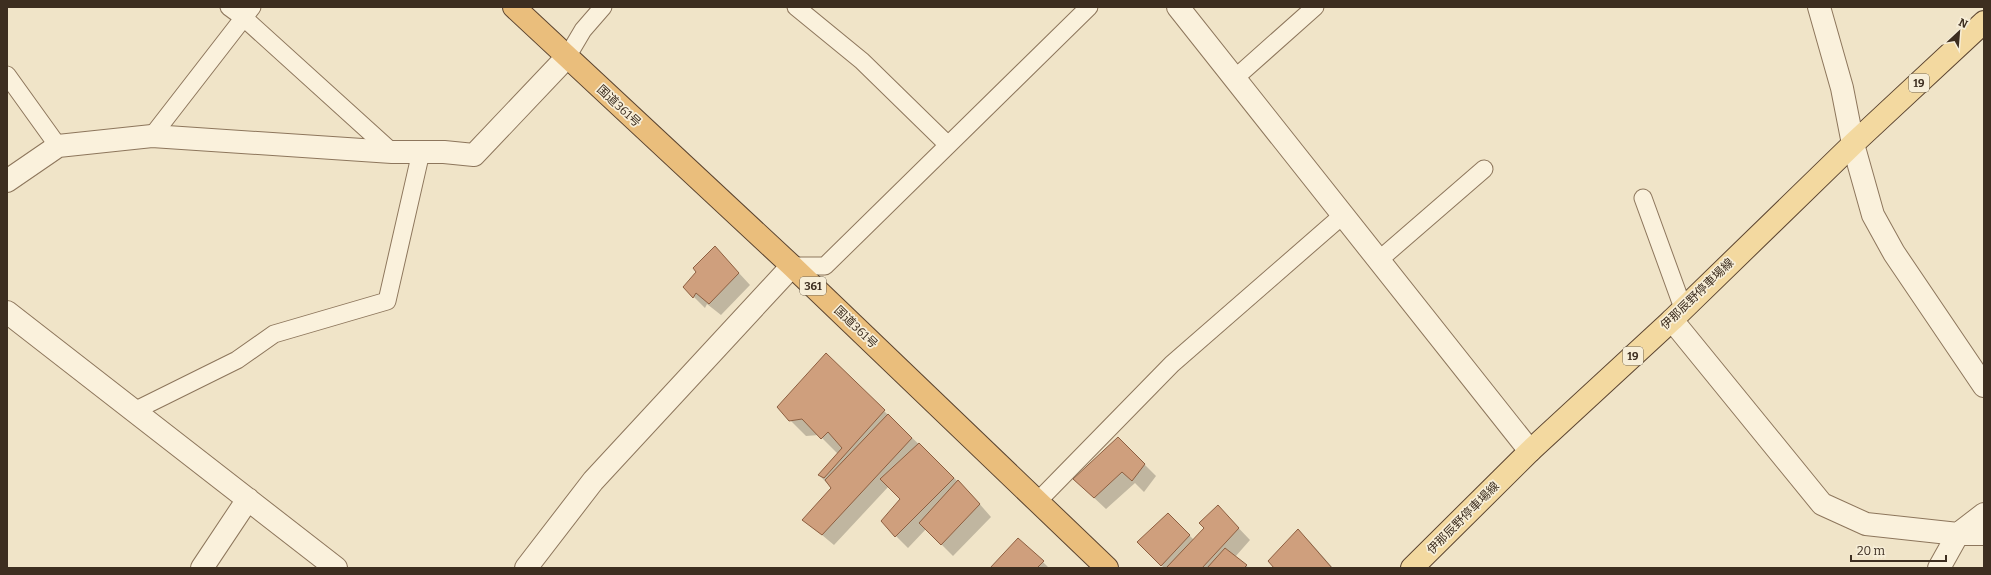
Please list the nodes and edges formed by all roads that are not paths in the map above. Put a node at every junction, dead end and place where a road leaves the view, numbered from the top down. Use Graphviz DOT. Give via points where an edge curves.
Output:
graph roads {
  1 [pos="229,7"];
  2 [pos="514,7"];
  3 [pos="603,7"];
  4 [pos="796,7"];
  5 [pos="1089,7"];
  6 [pos="1178,7"];
  7 [pos="1315,7"];
  8 [pos="1819,7"];
  9 [pos="248,12"];
  10 [pos="1984,22"];
  11 [pos="567,57"];
  12 [pos="7,75"];
  13 [pos="1234,79"];
  14 [pos="152,136"];
  15 [pos="1853,144"];
  16 [pos="948,145"];
  17 [pos="58,146"];
  18 [pos="392,152"];
  19 [pos="421,152"];
  20 [pos="1484,169"];
  21 [pos="7,181"];
  22 [pos="1643,198"];
  23 [pos="1342,215"];
  24 [pos="1379,260"];
  25 [pos="792,266"];
  26 [pos="7,312"];
  27 [pos="1677,314"];
  28 [pos="1984,386"];
  29 [pos="134,411"];
  30 [pos="1530,450"];
  31 [pos="248,499"];
  32 [pos="1037,502"];
  33 [pos="1984,514"];
  34 [pos="1958,534"];
  35 [pos="1984,534"];
  36 [pos="202,568"];
  37 [pos="336,568"];
  38 [pos="526,568"];
  39 [pos="1108,568"];
  40 [pos="1412,568"];
  41 [pos="1939,568"];
  1 -- 9 [label="lane"];
  2 -- 11 [label="highway, 国道361号 / 361"];
  3 -- 11 [label="lane" via="583,30"];
  4 -- 16 [label="lane" via="862,61"];
  5 -- 16 [label="lane"];
  6 -- 13 [label="street"];
  7 -- 13 [label="lane"];
  8 -- 15 [label="street" via="1842,88"];
  9 -- 14 [label="lane"];
  9 -- 18 [label="lane"];
  10 -- 15 [label="main road, 伊那辰野停車場線 / 19"];
  11 -- 19 [label="street" via="474,155"];
  11 -- 25 [label="highway, 国道361号 / 361"];
  12 -- 17 [label="lane"];
  13 -- 23 [label="street"];
  14 -- 17 [label="street"];
  14 -- 18 [label="street"];
  15 -- 27 [label="main road, 伊那辰野停車場線 / 19"];
  15 -- 28 [label="street" via="1873,215 1894,253"];
  16 -- 25 [label="lane" via="825,266"];
  17 -- 21 [label="street"];
  18 -- 19 [label="street"];
  19 -- 29 [label="lane" via="387,301 274,334 237,360"];
  20 -- 24 [label="lane"];
  22 -- 27 [label="lane"];
  23 -- 24 [label="street"];
  23 -- 32 [label="lane" via="1172,364"];
  24 -- 30 [label="street"];
  25 -- 32 [label="highway, 国道361号 / 361"];
  25 -- 38 [label="street" via="593,482"];
  26 -- 29 [label="street"];
  27 -- 30 [label="main road, 伊那辰野停車場線 / 19"];
  27 -- 34 [label="street" via="1822,504 1866,524"];
  29 -- 31 [label="street"];
  30 -- 40 [label="main road, 伊那辰野停車場線 / 19"];
  31 -- 36 [label="street"];
  31 -- 37 [label="street"];
  32 -- 39 [label="highway, 国道361号 / 361"];
  33 -- 34 [label="street"];
  34 -- 35 [label="street"];
  34 -- 41 [label="street"];
}
